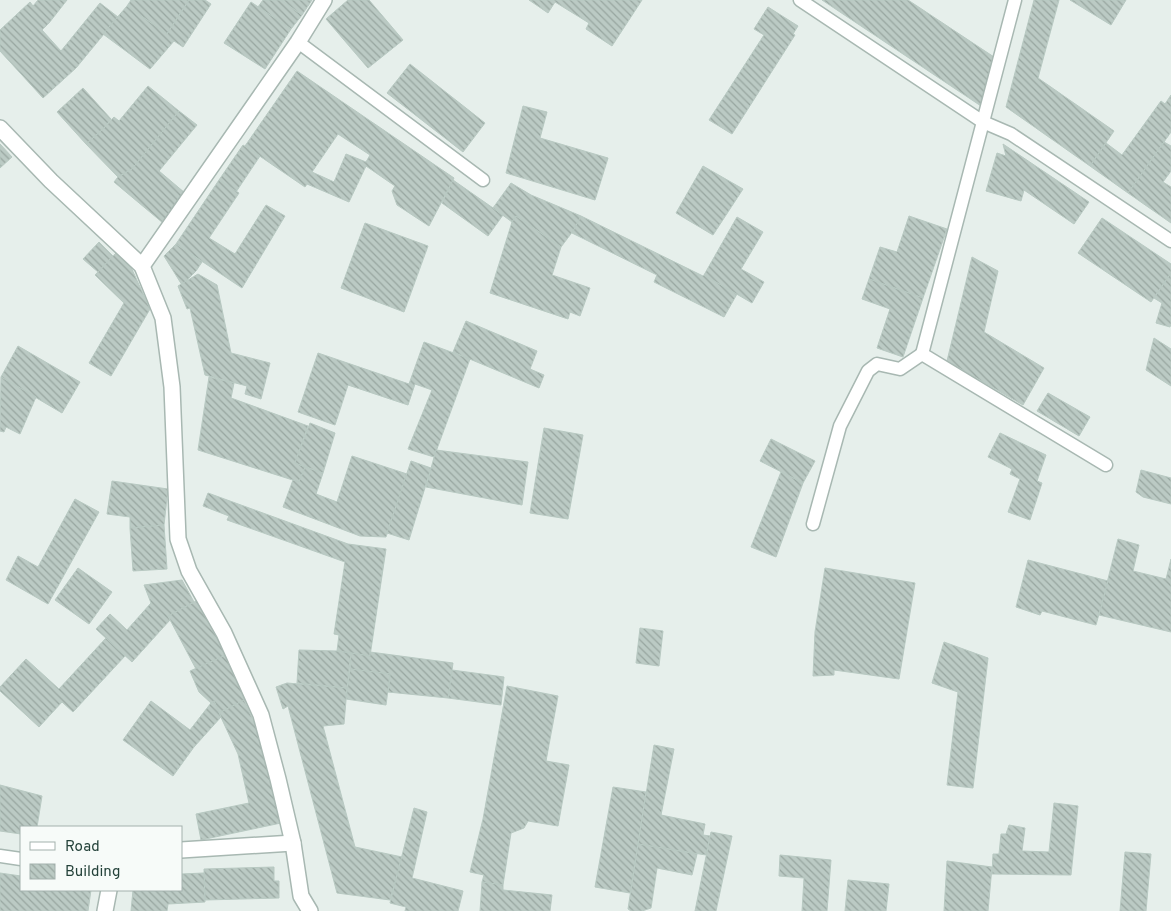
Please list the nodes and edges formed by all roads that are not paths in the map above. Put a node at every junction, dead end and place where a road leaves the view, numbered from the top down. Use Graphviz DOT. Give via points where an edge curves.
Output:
graph roads {
  1 [pos="324,0"];
  2 [pos="800,0"];
  3 [pos="1015,0"];
  4 [pos="298,42"];
  5 [pos="984,122"];
  6 [pos="0,128"];
  7 [pos="483,180"];
  8 [pos="1171,241"];
  9 [pos="142,266"];
  10 [pos="922,354"];
  11 [pos="1106,465"];
  12 [pos="813,524"];
  13 [pos="293,843"];
  14 [pos="182,850"];
  15 [pos="0,856"];
  16 [pos="20,859"];
  17 [pos="109,891"];
  18 [pos="105,911"];
  19 [pos="310,911"];
  1 -- 4 [label="street"];
  2 -- 5 [label="lane"];
  3 -- 5 [label="lane"];
  4 -- 7 [label="lane"];
  4 -- 9 [label="street"];
  5 -- 8 [label="lane" via="1011,134"];
  5 -- 10 [label="lane"];
  6 -- 9 [label="street"];
  9 -- 13 [label="street" via="163,318 172,387 178,539 189,570 224,634 261,715"];
  10 -- 11 [label="lane"];
  10 -- 12 [label="lane" via="900,369 876,364 868,371 840,426"];
  13 -- 14 [label="street"];
  13 -- 19 [label="street" via="301,896"];
  15 -- 16 [label="lane"];
  17 -- 18 [label="street"];
}
